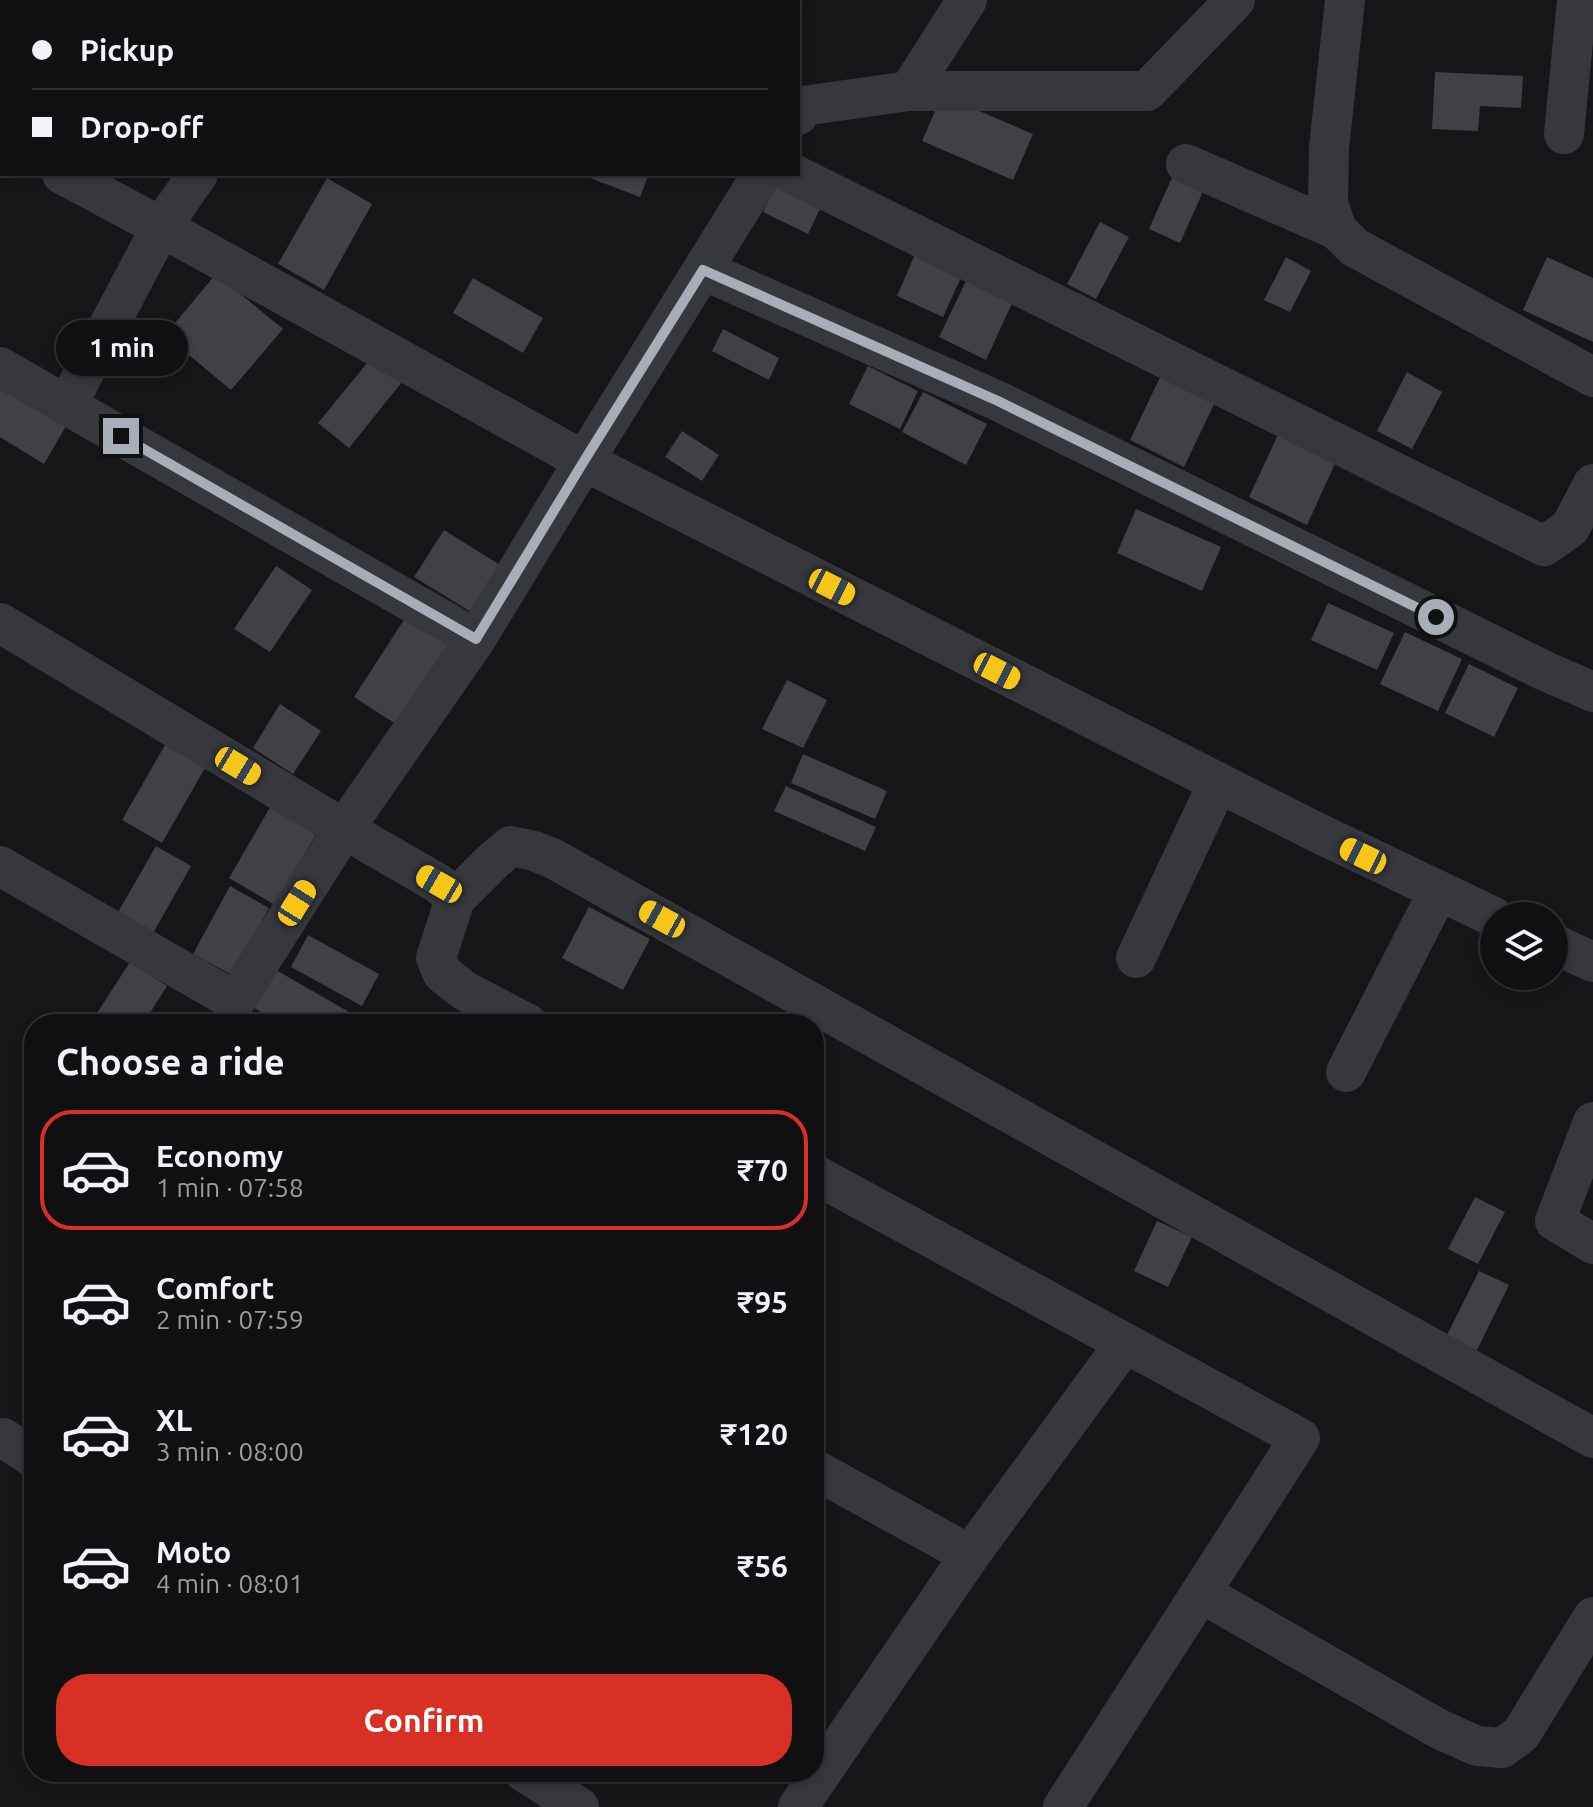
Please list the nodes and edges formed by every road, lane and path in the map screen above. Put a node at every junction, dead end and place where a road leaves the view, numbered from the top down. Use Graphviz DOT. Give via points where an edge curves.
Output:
graph roads {
  1 [pos="967,0"];
  2 [pos="1235,0"];
  3 [pos="1345,0"];
  4 [pos="1577,0"];
  5 [pos="909,91"];
  6 [pos="800,111"];
  7 [pos="1564,134"];
  8 [pos="1186,164"];
  9 [pos="66,176"];
  10 [pos="197,176"];
  11 [pos="761,176"];
  12 [pos="797,176"];
  13 [pos="161,227"];
  14 [pos="1337,230"];
  15 [pos="703,270"];
  16 [pos="0,367"];
  17 [pos="1593,377"];
  18 [pos="67,405"];
  19 [pos="584,461"];
  20 [pos="1593,484"];
  21 [pos="0,623"];
  22 [pos="476,639"];
  23 [pos="1593,692"];
  24 [pos="1218,783"];
  25 [pos="344,829"];
  26 [pos="0,866"];
  27 [pos="1438,892"];
  28 [pos="455,899"];
  29 [pos="1480,911"];
  30 [pos="1568,950"];
  31 [pos="1136,958"];
  32 [pos="1593,962"];
  33 [pos="509,1014"];
  34 [pos="1346,1072"];
  35 [pos="1593,1122"];
  36 [pos="824,1179"];
  37 [pos="1593,1244"];
  38 [pos="1125,1343"];
  39 [pos="1593,1438"];
  40 [pos="824,1475"];
  41 [pos="970,1555"];
  42 [pos="1201,1593"];
  43 [pos="1593,1617"];
  44 [pos="824,1769"];
  45 [pos="540,1782"];
  46 [pos="815,1782"];
  47 [pos="579,1807"];
  48 [pos="798,1807"];
  49 [pos="1063,1807"];
  1 -- 5 [label="street"];
  2 -- 5 [label="street" via="1147,91"];
  3 -- 14 [label="street" via="1329,148 1328,203"];
  4 -- 7 [label="street"];
  5 -- 6 [label="street" via="803,106"];
  8 -- 14 [label="street"];
  9 -- 13 [label="street"];
  10 -- 13 [label="street"];
  11 -- 15 [label="street"];
  12 -- 20 [label="street" via="1544,546 1570,528"];
  13 -- 18 [label="street"];
  13 -- 19 [label="street"];
  14 -- 17 [label="street" via="1354,247"];
  15 -- 19 [label="street"];
  15 -- 23 [label="street" via="998,401"];
  16 -- 18 [label="street"];
  18 -- 22 [label="street"];
  19 -- 22 [label="street"];
  19 -- 24 [label="street"];
  21 -- 25 [label="street"];
  22 -- 25 [label="street"];
  24 -- 27 [label="street"];
  24 -- 31 [label="street"];
  25 -- 26 [label="street" via="235,1001"];
  25 -- 28 [label="street" via="439,884"];
  27 -- 29 [label="street"];
  27 -- 34 [label="street"];
  28 -- 33 [label="street" via="436,958 443,974"];
  28 -- 39 [label="street" via="511,846 552,858"];
  30 -- 32 [label="street"];
  35 -- 37 [label="street" via="1555,1221"];
  36 -- 38 [label="street"];
  38 -- 41 [label="street"];
  38 -- 42 [label="street" via="1300,1438"];
  40 -- 41 [label="street"];
  41 -- 44 [label="street"];
  42 -- 43 [label="street" via="1439,1729 1477,1746 1502,1748 1521,1734"];
  42 -- 49 [label="street"];
  45 -- 47 [label="street"];
  46 -- 48 [label="street"];
}
